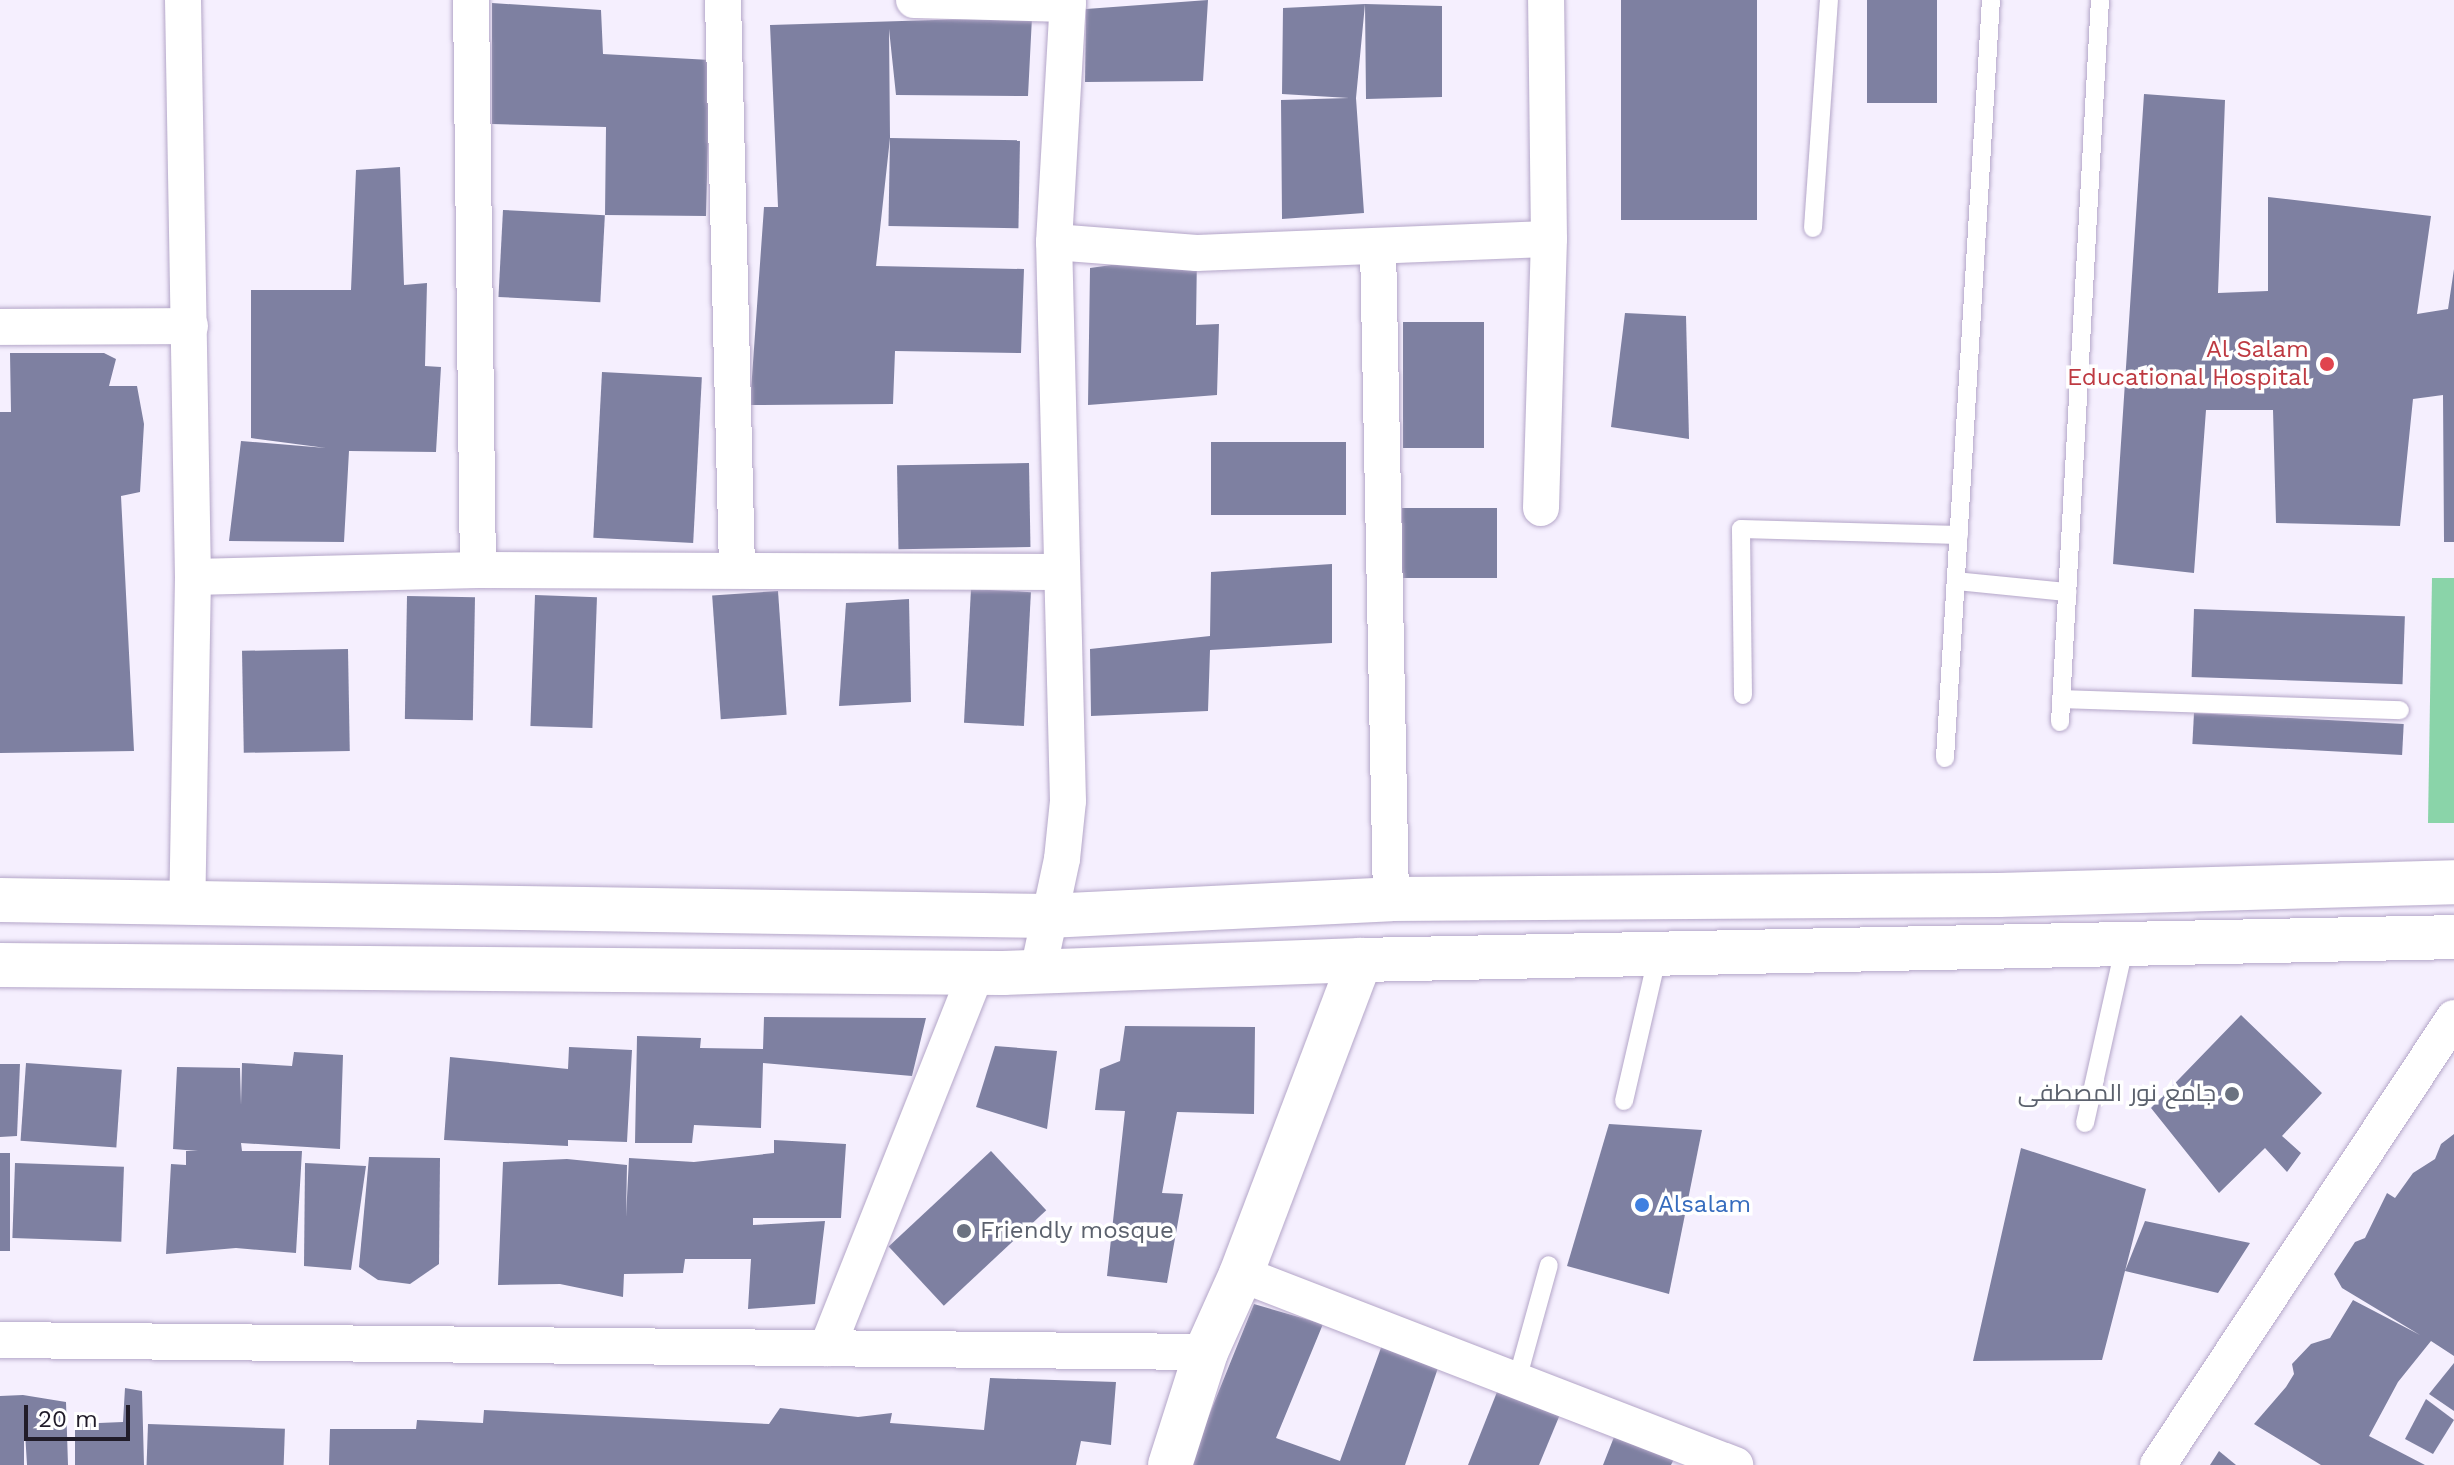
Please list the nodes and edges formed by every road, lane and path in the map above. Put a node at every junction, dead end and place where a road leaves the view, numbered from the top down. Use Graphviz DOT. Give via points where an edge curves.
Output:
graph roads {
  1 [pos="183,0"];
  2 [pos="471,0"];
  3 [pos="723,0"];
  4 [pos="914,0"];
  5 [pos="1546,0"];
  6 [pos="1829,0"];
  7 [pos="1991,0"];
  8 [pos="2100,0"];
  9 [pos="1068,2"];
  10 [pos="1813,228"];
  11 [pos="1549,239"];
  12 [pos="1054,242"];
  13 [pos="1378,246"];
  14 [pos="190,326"];
  15 [pos="0,327"];
  16 [pos="1541,508"];
  17 [pos="1959,535"];
  18 [pos="478,570"];
  19 [pos="737,570"];
  20 [pos="1060,572"];
  21 [pos="193,577"];
  22 [pos="1956,581"];
  23 [pos="2067,592"];
  24 [pos="1743,695"];
  25 [pos="2061,699"];
  26 [pos="2400,710"];
  27 [pos="2060,722"];
  28 [pos="1945,758"];
  29 [pos="2454,882"];
  30 [pos="1391,899"];
  31 [pos="0,900"];
  32 [pos="187,905"];
  33 [pos="1048,916"];
  34 [pos="2454,937"];
  35 [pos="2125,944"];
  36 [pos="1658,954"];
  37 [pos="1360,960"];
  38 [pos="0,965"];
  39 [pos="1038,971"];
  40 [pos="976,973"];
  41 [pos="2454,1018"];
  42 [pos="1624,1101"];
  43 [pos="2085,1123"];
  44 [pos="1549,1265"];
  45 [pos="1241,1274"];
  46 [pos="0,1340"];
  47 [pos="827,1348"];
  48 [pos="1206,1352"];
  49 [pos="1517,1380"];
  50 [pos="1170,1465"];
  51 [pos="1735,1465"];
  52 [pos="2158,1465"];
  1 -- 14 [label="street"];
  2 -- 18 [label="street"];
  3 -- 19 [label="street"];
  4 -- 9 [label="street"];
  5 -- 11 [label="street"];
  6 -- 10 [label="lane"];
  7 -- 17 [label="lane"];
  8 -- 23 [label="lane"];
  9 -- 12 [label="street"];
  11 -- 13 [label="street"];
  11 -- 16 [label="street"];
  12 -- 13 [label="street" via="1197,253"];
  12 -- 20 [label="street"];
  13 -- 30 [label="street"];
  14 -- 15 [label="street"];
  14 -- 21 [label="street"];
  17 -- 22 [label="lane"];
  17 -- 24 [label="lane" via="1741,529"];
  18 -- 19 [label="street"];
  18 -- 21 [label="street"];
  19 -- 20 [label="street"];
  20 -- 33 [label="street" via="1068,801 1062,859"];
  21 -- 32 [label="street"];
  22 -- 23 [label="lane"];
  22 -- 28 [label="lane"];
  23 -- 25 [label="lane"];
  25 -- 26 [label="lane"];
  25 -- 27 [label="lane"];
  29 -- 30 [label="main road" via="1998,895"];
  30 -- 33 [label="main road"];
  31 -- 32 [label="main road"];
  32 -- 33 [label="main road"];
  33 -- 39 [label="street"];
  34 -- 35 [label="main road"];
  35 -- 36 [label="main road"];
  35 -- 43 [label="lane"];
  36 -- 37 [label="main road"];
  36 -- 42 [label="lane"];
  37 -- 39 [label="main road"];
  37 -- 45 [label="main road"];
  38 -- 40 [label="main road"];
  39 -- 40 [label="main road"];
  40 -- 47 [label="street"];
  41 -- 52 [label="street"];
  44 -- 49 [label="lane"];
  45 -- 48 [label="main road"];
  45 -- 49 [label="street"];
  46 -- 47 [label="street"];
  47 -- 48 [label="street"];
  48 -- 50 [label="main road"];
  49 -- 51 [label="street"];
}
